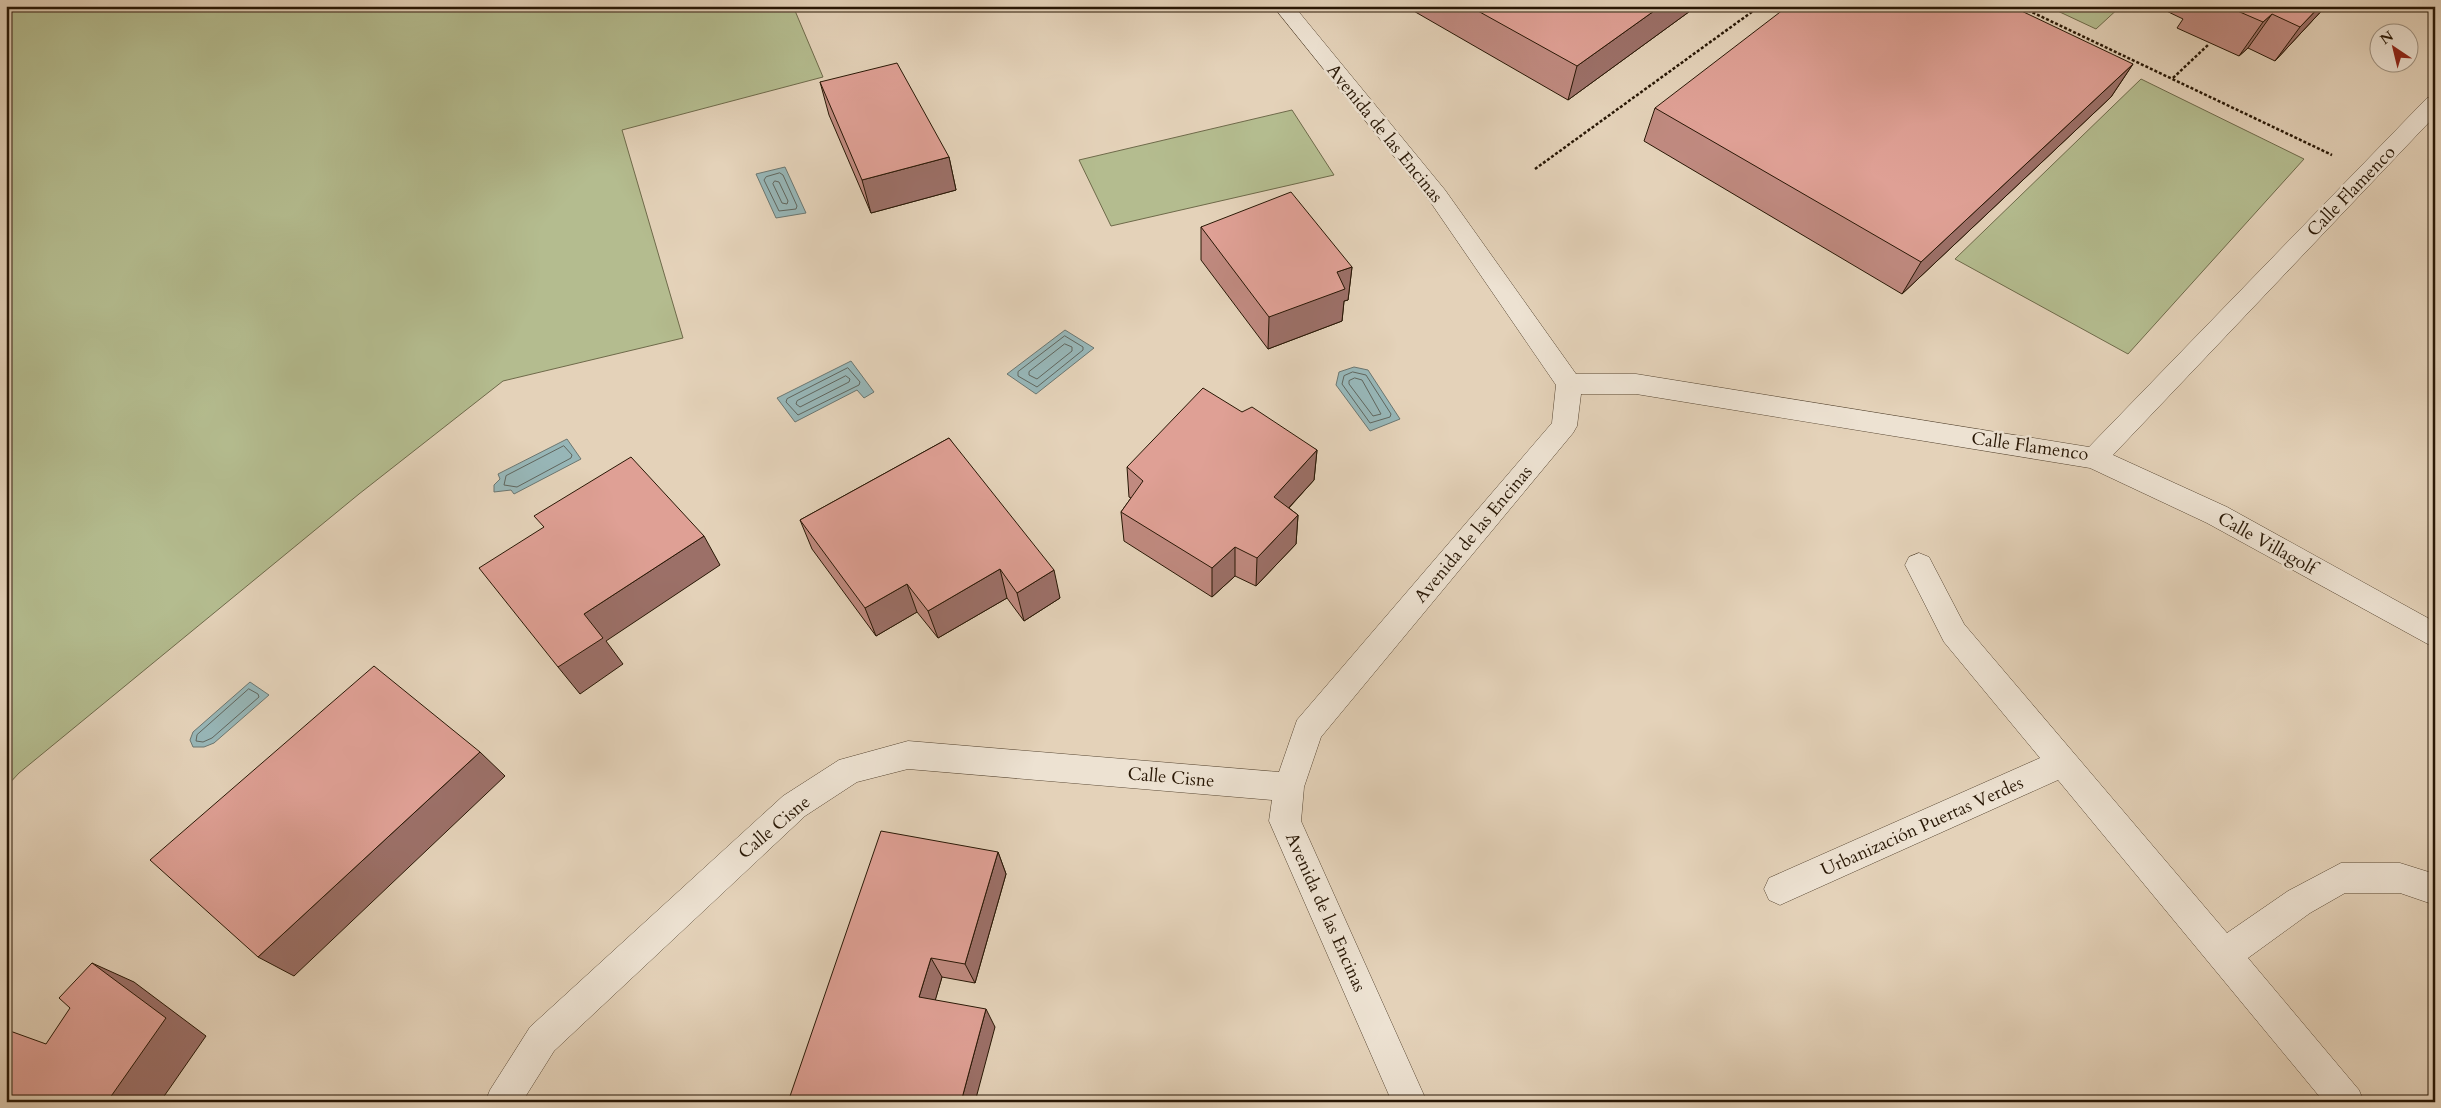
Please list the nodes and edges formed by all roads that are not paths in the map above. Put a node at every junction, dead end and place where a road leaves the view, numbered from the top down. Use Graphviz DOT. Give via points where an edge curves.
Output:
graph roads {
  1 [pos="1284,6"];
  2 [pos="2435,103"];
  3 [pos="1569,384"];
  4 [pos="2094,458"];
  5 [pos="1919,565"];
  6 [pos="2435,636"];
  7 [pos="2063,763"];
  8 [pos="1289,787"];
  9 [pos="1780,889"];
  10 [pos="2435,890"];
  11 [pos="2224,955"];
  12 [pos="502,1102"];
  13 [pos="1410,1102"];
  14 [pos="2347,1102"];
  1 -- 3 [label="street, Avenida de las Encinas" via="1437,195"];
  2 -- 4 [label="street, Calle Flamenco"];
  3 -- 4 [label="street, Calle Flamenco" via="1636,384"];
  3 -- 8 [label="street, Avenida de las Encinas" via="1564,426 1308,730"];
  4 -- 6 [label="street, Calle Villagolf" via="2217,515"];
  5 -- 7 [label="street" via="1954,633"];
  7 -- 9 [label="street, Urbanización Puertas Verdes"];
  7 -- 11 [label="street"];
  8 -- 12 [label="street, Calle Cisne" via="908,755 850,770 794,806 542,1038"];
  8 -- 13 [label="street, Avenida de las Encinas" via="1285,821"];
  10 -- 11 [label="street" via="2400,878 2341,878 2299,902"];
  11 -- 14 [label="street"];
}
